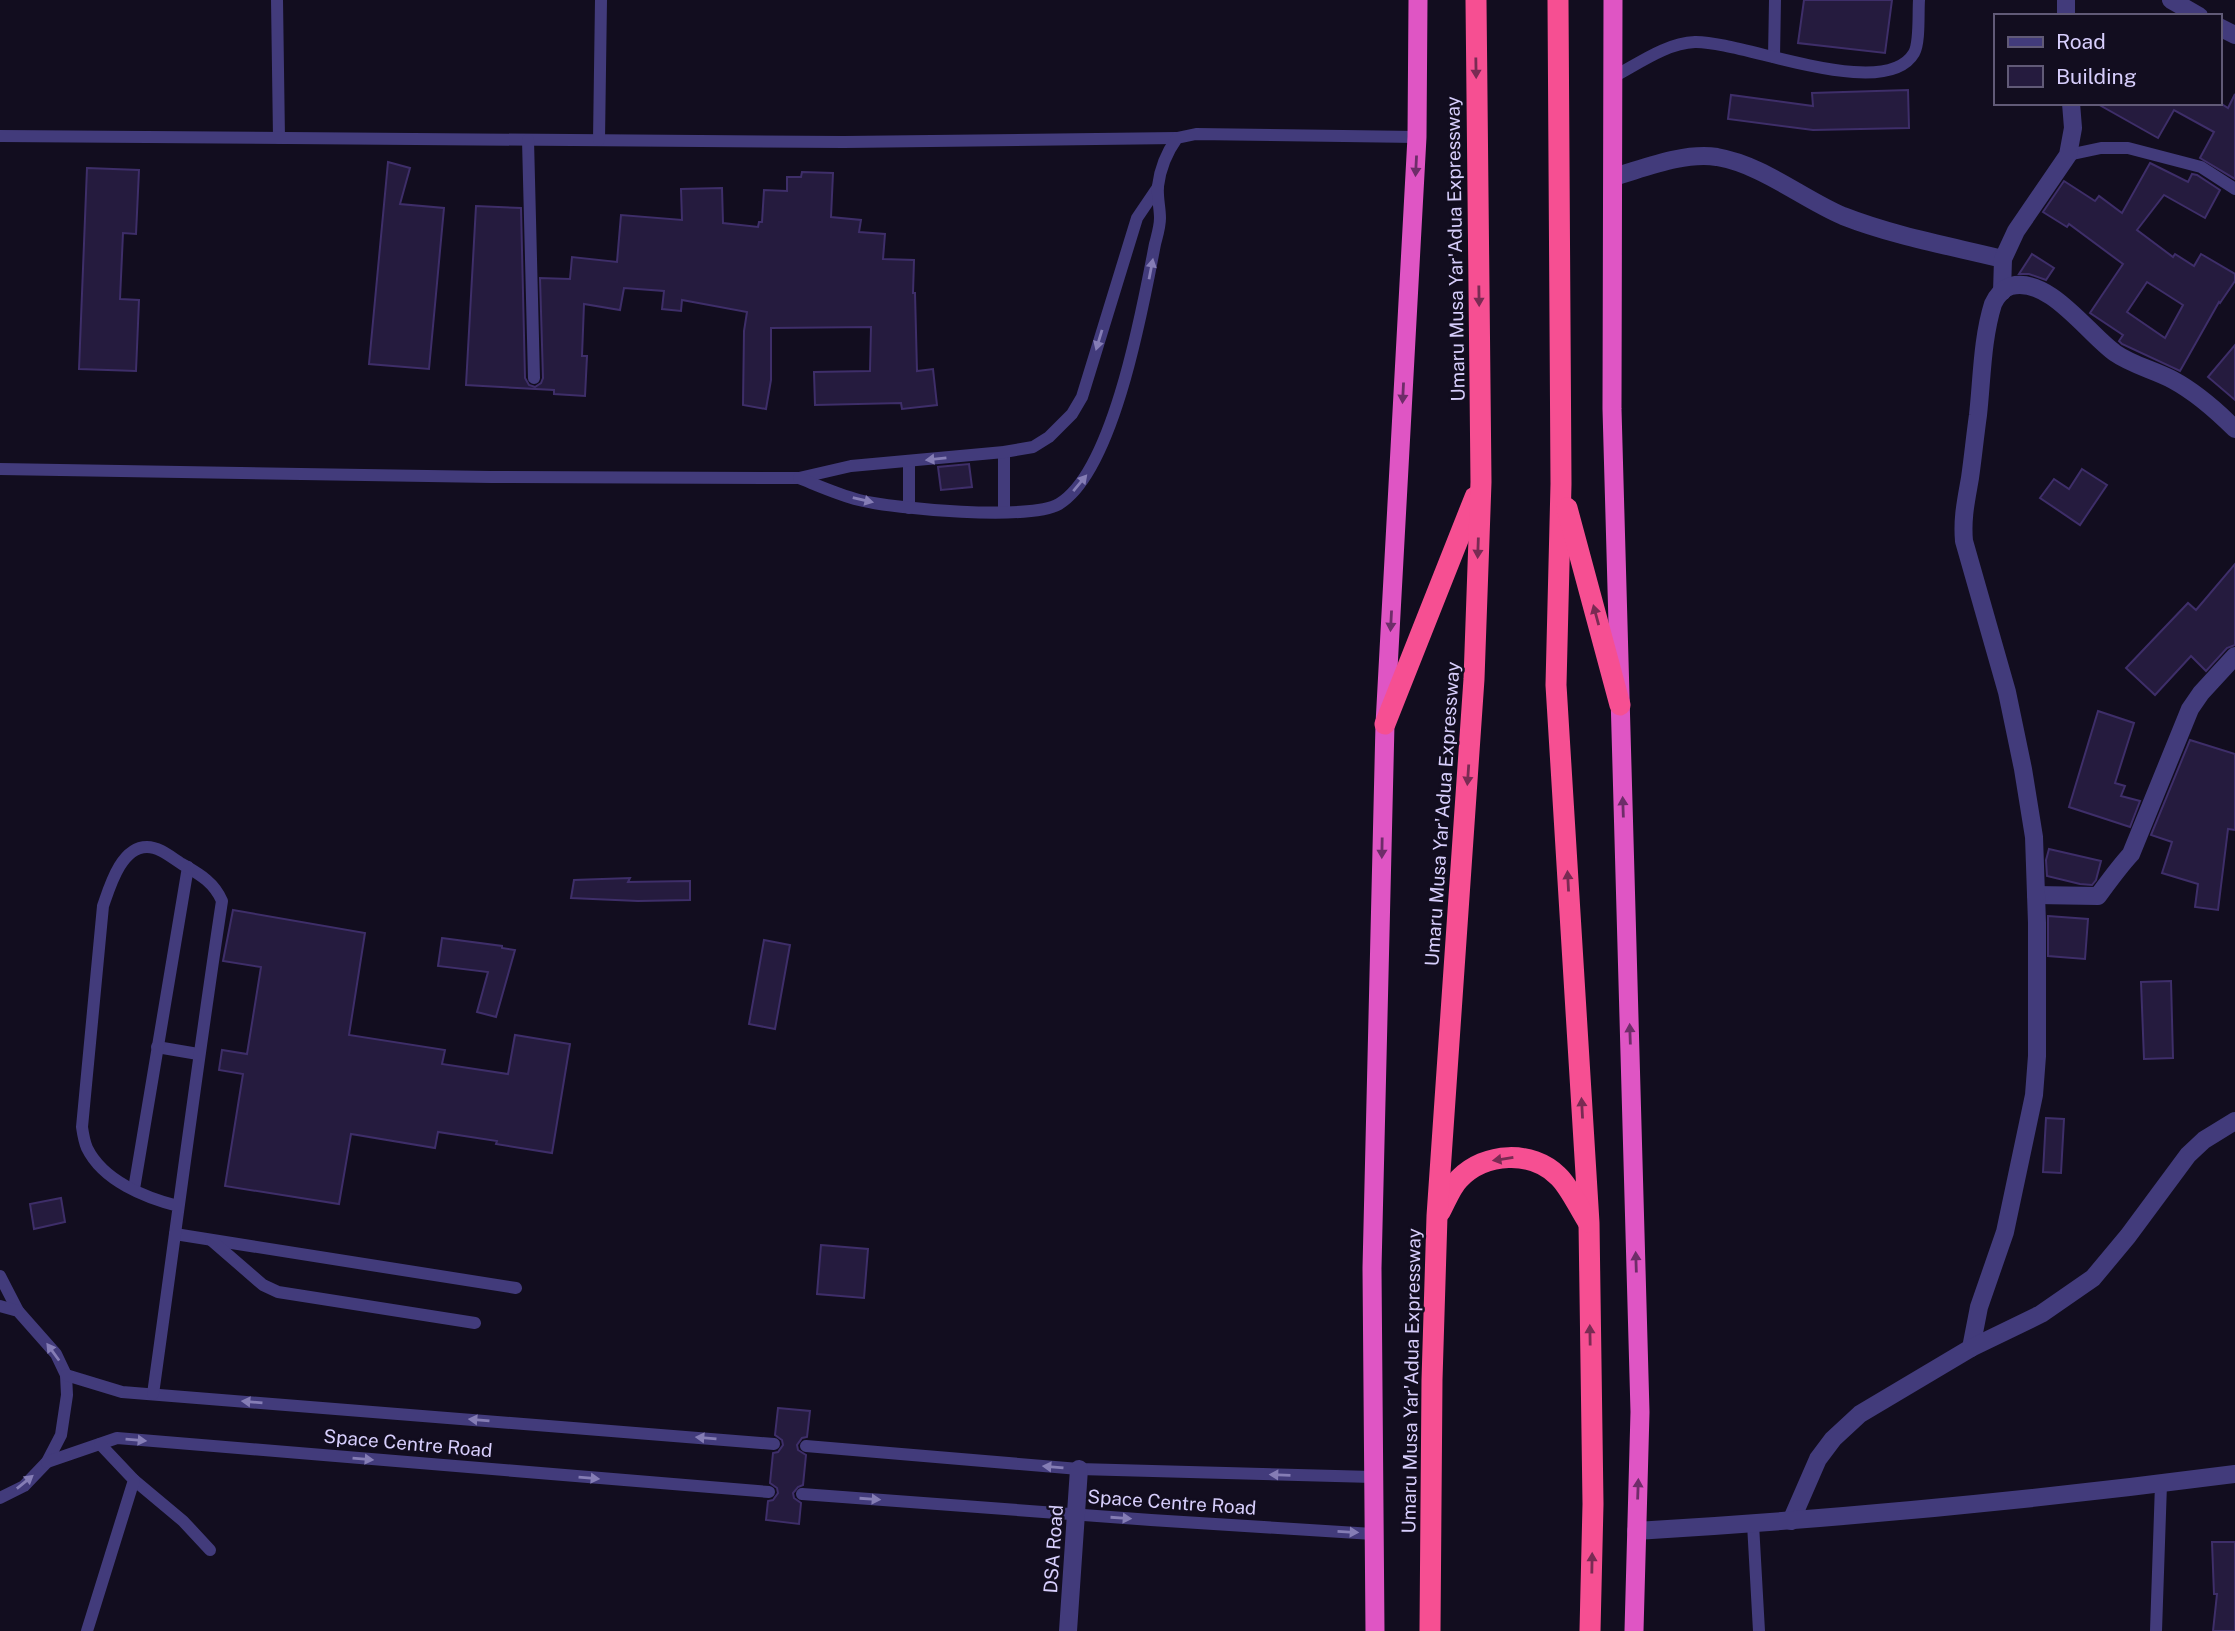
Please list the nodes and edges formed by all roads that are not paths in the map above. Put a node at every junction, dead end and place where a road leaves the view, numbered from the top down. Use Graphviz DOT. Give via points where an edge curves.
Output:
graph roads {
  1 [pos="276,0"];
  2 [pos="601,0"];
  3 [pos="1418,0"];
  4 [pos="1470,0"];
  5 [pos="1476,0"];
  6 [pos="1559,0"];
  7 [pos="1567,0"];
  8 [pos="1613,0"];
  9 [pos="1775,0"];
  10 [pos="1919,0"];
  11 [pos="2171,0"];
  12 [pos="2196,14"];
  13 [pos="1476,26"];
  14 [pos="1559,41"];
  15 [pos="1774,57"];
  16 [pos="1613,78"];
  17 [pos="2071,105"];
  18 [pos="0,136"];
  19 [pos="1417,137"];
  20 [pos="279,138"];
  21 [pos="1177,138"];
  22 [pos="528,140"];
  23 [pos="599,140"];
  24 [pos="2067,155"];
  25 [pos="1613,177"];
  26 [pos="1158,187"];
  27 [pos="2235,189"];
  28 [pos="2003,259"];
  29 [pos="2001,292"];
  30 [pos="534,378"];
  31 [pos="2235,429"];
  32 [pos="1003,452"];
  33 [pos="909,462"];
  34 [pos="0,469"];
  35 [pos="799,478"];
  36 [pos="1481,482"];
  37 [pos="1561,484"];
  38 [pos="909,508"];
  39 [pos="1004,512"];
  40 [pos="2235,656"];
  41 [pos="1620,705"];
  42 [pos="1385,723"];
  43 [pos="188,867"];
  44 [pos="2036,895"];
  45 [pos="157,1047"];
  46 [pos="198,1054"];
  47 [pos="2235,1121"];
  48 [pos="134,1189"];
  49 [pos="178,1206"];
  50 [pos="1437,1216"];
  51 [pos="1589,1223"];
  52 [pos="175,1234"];
  53 [pos="211,1240"];
  54 [pos="0,1276"];
  55 [pos="516,1288"];
  56 [pos="0,1306"];
  57 [pos="18,1311"];
  58 [pos="475,1323"];
  59 [pos="1971,1348"];
  60 [pos="66,1376"];
  61 [pos="153,1394"];
  62 [pos="100,1444"];
  63 [pos="774,1444"];
  64 [pos="806,1446"];
  65 [pos="47,1462"];
  66 [pos="1079,1469"];
  67 [pos="2235,1474"];
  68 [pos="1373,1477"];
  69 [pos="134,1480"];
  70 [pos="2161,1484"];
  71 [pos="769,1492"];
  72 [pos="802,1494"];
  73 [pos="0,1498"];
  74 [pos="1076,1515"];
  75 [pos="1791,1521"];
  76 [pos="1753,1524"];
  77 [pos="1636,1531"];
  78 [pos="1373,1534"];
  79 [pos="210,1550"];
  80 [pos="87,1631"];
  81 [pos="1068,1631"];
  82 [pos="1374,1631"];
  83 [pos="1430,1631"];
  84 [pos="1590,1631"];
  85 [pos="1634,1631"];
  86 [pos="1759,1631"];
  87 [pos="2156,1631"];
  1 -- 20 [label="lane"];
  2 -- 23 [label="lane"];
  3 -- 19 [label="highway, Umaru Musa Yar'Adua Expressway"];
  4 -- 13 [label="highway"];
  5 -- 13 [label="highway, Umaru Musa Yar'Adua Expressway"];
  6 -- 14 [label="highway"];
  7 -- 14 [label="highway"];
  8 -- 16 [label="highway"];
  9 -- 15 [label="lane"];
  10 -- 15 [label="lane" via="1916,50 1905,65 1881,73 1823,69"];
  11 -- 12 [label="street"];
  13 -- 36 [label="highway, Umaru Musa Yar'Adua Expressway, one-way"];
  14 -- 37 [label="highway"];
  15 -- 16 [label="lane" via="1723,45 1686,43"];
  16 -- 25 [label="highway"];
  17 -- 24 [label="street" via="2073,128"];
  18 -- 20 [label="lane"];
  19 -- 21 [label="lane" via="1196,134"];
  19 -- 42 [label="highway, Umaru Musa Yar'Adua Expressway, one-way"];
  20 -- 22 [label="lane"];
  21 -- 23 [label="lane"];
  21 -- 26 [label="lane" via="1167,152"];
  22 -- 23 [label="lane"];
  22 -- 30 [label="lane"];
  24 -- 27 [label="lane" via="2128,148 2201,167"];
  24 -- 28 [label="street" via="2016,231"];
  25 -- 28 [label="street" via="1682,158 1716,157 1752,168 1843,216"];
  25 -- 41 [label="highway" via="1612,410"];
  26 -- 32 [label="lane, one-way" via="1137,218 1082,397 1049,437 1032,447"];
  39 -- 26 [label="lane, one-way" via="1042,510 1060,503 1096,460 1126,378 1145,298 1160,221"];
  28 -- 29 [label="street"];
  29 -- 31 [label="street" via="2024,286 2049,294 2098,341 2203,399"];
  29 -- 44 [label="street" via="1988,326 1962,518 2023,769 2034,837"];
  32 -- 33 [label="lane, one-way"];
  32 -- 39 [label="lane"];
  33 -- 35 [label="lane" via="851,466"];
  33 -- 38 [label="lane"];
  34 -- 35 [label="lane"];
  35 -- 38 [label="lane, one-way" via="859,500"];
  36 -- 42 [label="highway"];
  36 -- 50 [label="highway, Umaru Musa Yar'Adua Expressway, one-way" via="1474,679"];
  41 -- 37 [label="highway, one-way"];
  51 -- 37 [label="highway, one-way" via="1556,685"];
  38 -- 39 [label="lane"];
  40 -- 44 [label="street" via="2190,709 2131,854 2116,875 2098,896"];
  77 -- 41 [label="highway, one-way" via="1640,1412"];
  42 -- 68 [label="highway, Umaru Musa Yar'Adua Expressway, one-way" via="1372,1268"];
  43 -- 45 [label="lane"];
  43 -- 46 [label="lane" via="218,890 222,901"];
  43 -- 48 [label="lane" via="158,849 135,850 112,878 103,906 82,1127 92,1156 107,1173"];
  44 -- 59 [label="street" via="2034,1095 2005,1232 1979,1307"];
  45 -- 46 [label="lane"];
  45 -- 48 [label="lane"];
  46 -- 49 [label="lane"];
  47 -- 59 [label="street" via="2188,1155 2094,1278 2041,1314"];
  48 -- 49 [label="lane"];
  49 -- 52 [label="lane"];
  51 -- 50 [label="highway, one-way" via="1559,1176 1532,1159 1505,1157 1479,1165 1459,1179"];
  50 -- 83 [label="highway, Umaru Musa Yar'Adua Expressway"];
  84 -- 51 [label="highway, one-way"];
  52 -- 53 [label="lane"];
  52 -- 61 [label="lane"];
  53 -- 55 [label="lane"];
  53 -- 58 [label="lane" via="263,1285 278,1292"];
  54 -- 57 [label="lane"];
  56 -- 57 [label="lane"];
  60 -- 57 [label="lane, one-way" via="56,1354"];
  59 -- 75 [label="street" via="1860,1414 1833,1439 1818,1459"];
  60 -- 61 [label="lane, Space Centre Road" via="121,1392"];
  60 -- 65 [label="lane" via="61,1435"];
  63 -- 61 [label="lane, Space Centre Road, one-way"];
  62 -- 65 [label="lane, Space Centre Road"];
  62 -- 69 [label="lane"];
  62 -- 71 [label="lane, Space Centre Road, one-way" via="117,1438"];
  66 -- 64 [label="lane, Space Centre Road, one-way"];
  73 -- 65 [label="lane, one-way" via="24,1486"];
  68 -- 66 [label="lane, Space Centre Road, one-way"];
  66 -- 74 [label="street, DSA Road"];
  67 -- 70 [label="street"];
  68 -- 78 [label="highway, Umaru Musa Yar'Adua Expressway"];
  69 -- 79 [label="lane"];
  69 -- 80 [label="lane"];
  70 -- 75 [label="street"];
  70 -- 87 [label="lane"];
  72 -- 74 [label="lane, Space Centre Road, one-way"];
  74 -- 78 [label="lane, Space Centre Road, one-way"];
  74 -- 81 [label="street, DSA Road"];
  75 -- 76 [label="street"];
  76 -- 77 [label="street"];
  76 -- 86 [label="lane"];
  77 -- 85 [label="highway"];
  78 -- 82 [label="highway, Umaru Musa Yar'Adua Expressway"];
}
